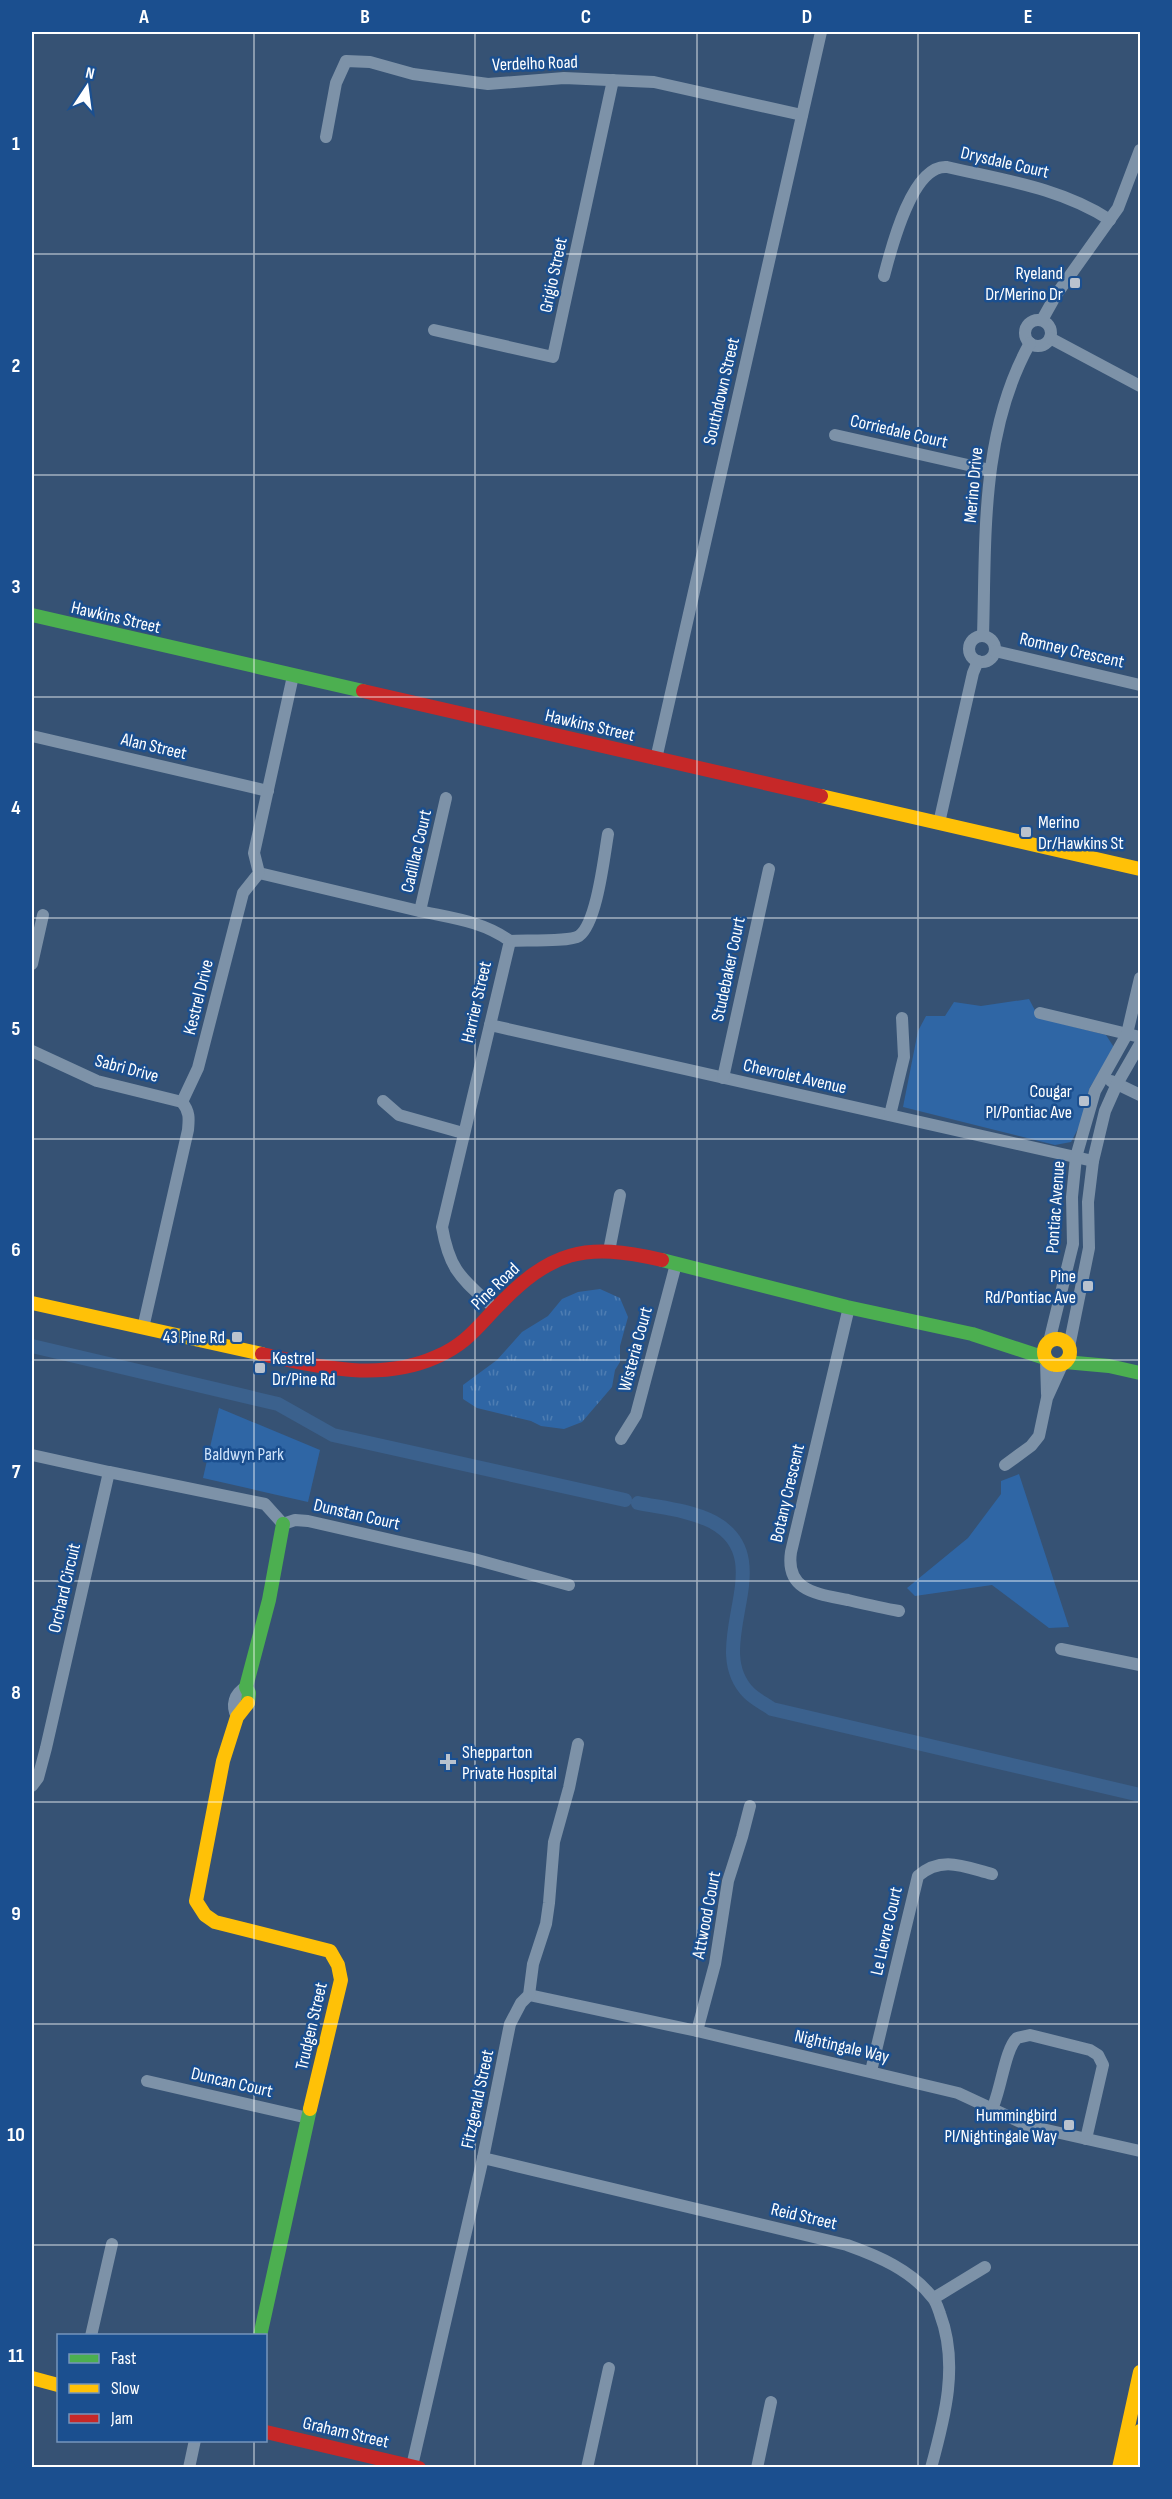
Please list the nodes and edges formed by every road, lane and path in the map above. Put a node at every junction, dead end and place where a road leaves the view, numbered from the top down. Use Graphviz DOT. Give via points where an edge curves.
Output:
graph roads {
  1 [pos="821,32"];
  2 [pos="613,80"];
  3 [pos="802,115"];
  4 [pos="326,137"];
  5 [pos="1140,150"];
  6 [pos="1110,220"];
  7 [pos="884,276"];
  8 [pos="1042,320"];
  9 [pos="434,330"];
  10 [pos="1050,338"];
  11 [pos="1030,344"];
  12 [pos="1140,387"];
  13 [pos="836,435"];
  14 [pos="990,470"];
  15 [pos="32,615"];
  16 [pos="983,636"];
  17 [pos="995,651"];
  18 [pos="978,661"];
  19 [pos="293,676"];
  20 [pos="1140,685"];
  21 [pos="32,736"];
  22 [pos="656,759"];
  23 [pos="268,791"];
  24 [pos="446,798"];
  25 [pos="939,823"];
  26 [pos="608,834"];
  27 [pos="769,869"];
  28 [pos="1140,869"];
  29 [pos="259,873"];
  30 [pos="420,911"];
  31 [pos="44,915"];
  32 [pos="510,941"];
  33 [pos="32,964"];
  34 [pos="1140,978"];
  35 [pos="1040,1013"];
  36 [pos="902,1018"];
  37 [pos="490,1024"];
  38 [pos="1127,1034"];
  39 [pos="1140,1038"];
  40 [pos="1140,1044"];
  41 [pos="32,1051"];
  42 [pos="1102,1076"];
  43 [pos="723,1078"];
  44 [pos="1117,1084"];
  45 [pos="1140,1095"];
  46 [pos="383,1101"];
  47 [pos="182,1102"];
  48 [pos="890,1115"];
  49 [pos="463,1133"];
  50 [pos="1076,1157"];
  51 [pos="1093,1161"];
  52 [pos="620,1195"];
  53 [pos="609,1251"];
  54 [pos="676,1264"];
  55 [pos="32,1303"];
  56 [pos="849,1307"];
  57 [pos="495,1309"];
  58 [pos="143,1328"];
  59 [pos="988,1339"];
  60 [pos="1049,1342"];
  61 [pos="1066,1356"];
  62 [pos="1045,1359"];
  63 [pos="1140,1373"];
  64 [pos="1047,1398"];
  65 [pos="621,1439"];
  66 [pos="32,1455"];
  67 [pos="1005,1465"];
  68 [pos="109,1472"];
  69 [pos="283,1524"];
  70 [pos="569,1585"];
  71 [pos="899,1611"];
  72 [pos="1061,1649"];
  73 [pos="1140,1665"];
  74 [pos="578,1744"];
  75 [pos="32,1786"];
  76 [pos="750,1806"];
  77 [pos="992,1874"];
  78 [pos="529,1995"];
  79 [pos="697,2031"];
  80 [pos="871,2071"];
  81 [pos="147,2080"];
  82 [pos="992,2109"];
  83 [pos="308,2118"];
  84 [pos="1086,2139"];
  85 [pos="1140,2151"];
  86 [pos="483,2158"];
  87 [pos="112,2244"];
  88 [pos="985,2267"];
  89 [pos="934,2298"];
  90 [pos="91,2334"];
  91 [pos="260,2334"];
  92 [pos="609,2368"];
  93 [pos="1140,2372"];
  94 [pos="32,2378"];
  95 [pos="57,2385"];
  96 [pos="771,2403"];
  97 [pos="267,2432"];
  98 [pos="1136,2437"];
  99 [pos="195,2442"];
  100 [pos="375,2462"];
  101 [pos="416,2467"];
  102 [pos="189,2468"];
  103 [pos="587,2468"];
  104 [pos="757,2468"];
  105 [pos="931,2468"];
  106 [pos="1119,2468"];
  107 [pos="1132,2468"];
  1 -- 3 [label="street, Southdown Street"];
  2 -- 3 [label="street, Verdelho Road" via="654,82"];
  2 -- 4 [label="street, Verdelho Road" via="564,78 488,84 346,61 336,83"];
  2 -- 9 [label="street, Grigio Street" via="553,357"];
  3 -- 22 [label="street, Southdown Street"];
  5 -- 6 [label="street" via="1124,196"];
  6 -- 7 [label="street, Drysdale Court" via="1055,192 939,166 924,177 897,228"];
  6 -- 8 [label="street"];
  8 -- 10 [label="street" via="1051,330"];
  8 -- 11 [label="street" via="1030,322 1025,329"];
  10 -- 11 [label="street" via="1041,346"];
  10 -- 12 [label="street"];
  11 -- 14 [label="street, Merino Drive" via="1006,397"];
  13 -- 14 [label="street, Corriedale Court"];
  14 -- 16 [label="street, Merino Drive"];
  15 -- 19 [label="street, Hawkins Street"];
  16 -- 17 [label="street" via="994,643"];
  16 -- 18 [label="street" via="976,638 970,648"];
  17 -- 18 [label="street" via="987,661"];
  17 -- 20 [label="street, Romney Crescent"];
  18 -- 25 [label="street"];
  19 -- 22 [label="street, Hawkins Street"];
  19 -- 23 [label="street"];
  21 -- 23 [label="street, Alan Street"];
  22 -- 25 [label="street, Hawkins Street"];
  23 -- 29 [label="street" via="254,853"];
  24 -- 30 [label="street, Cadillac Court"];
  25 -- 28 [label="street, Hawkins Street"];
  26 -- 32 [label="street" via="590,922 579,936 567,940"];
  27 -- 43 [label="street, Studebaker Court"];
  29 -- 30 [label="street, Harrier Street"];
  29 -- 47 [label="street, Kestrel Drive" via="243,893 198,1068"];
  30 -- 32 [label="street, Harrier Street" via="470,921"];
  31 -- 33 [label="street"];
  32 -- 37 [label="street, Harrier Street"];
  34 -- 38 [label="street, Pontiac Avenue"];
  35 -- 38 [label="street"];
  36 -- 48 [label="street" via="904,1057"];
  37 -- 43 [label="street, Chevrolet Avenue"];
  37 -- 49 [label="street, Harrier Street"];
  38 -- 39 [label="street"];
  38 -- 42 [label="street, Pontiac Avenue"];
  40 -- 44 [label="street, Pontiac Avenue"];
  41 -- 47 [label="street, Sabri Drive" via="97,1081"];
  42 -- 44 [label="street"];
  42 -- 50 [label="street, Pontiac Avenue"];
  43 -- 48 [label="street, Chevrolet Avenue"];
  44 -- 45 [label="street"];
  44 -- 51 [label="street, Pontiac Avenue"];
  46 -- 49 [label="street" via="399,1115"];
  47 -- 58 [label="street" via="187,1108 188,1130"];
  48 -- 50 [label="street, Chevrolet Avenue"];
  49 -- 57 [label="street, Harrier Street" via="442,1227 446,1250 456,1272"];
  50 -- 51 [label="street, Chevrolet Avenue"];
  50 -- 60 [label="street, Pontiac Avenue" via="1073,1244"];
  51 -- 61 [label="street, Pontiac Avenue" via="1088,1202 1089,1248"];
  52 -- 53 [label="street"];
  53 -- 54 [label="street, Pine Road"];
  53 -- 57 [label="street, Pine Road" via="576,1252 560,1257 520,1283"];
  54 -- 56 [label="street, Pine Road"];
  54 -- 65 [label="street, Wisteria Court" via="636,1416"];
  55 -- 58 [label="street, Pine Road"];
  56 -- 59 [label="street, Pine Road"];
  56 -- 71 [label="street, Botany Crescent" via="791,1552 791,1569 796,1580 812,1592"];
  57 -- 58 [label="street, Pine Road" via="469,1338 441,1354 381,1372 318,1367"];
  59 -- 60 [label="street, Pine Road"];
  59 -- 62 [label="street, Pine Road"];
  60 -- 61 [label="street" via="1059,1340"];
  60 -- 62 [label="street" via="1044,1350"];
  61 -- 62 [label="street" via="1053,1365"];
  61 -- 63 [label="street"];
  61 -- 64 [label="street, Pontiac Avenue"];
  62 -- 64 [label="street"];
  64 -- 67 [label="street" via="1039,1436"];
  66 -- 68 [label="street"];
  68 -- 69 [label="street" via="265,1504"];
  68 -- 75 [label="street, Orchard Circuit" via="46,1748"];
  69 -- 70 [label="street, Dunstan Court" via="308,1521 474,1558"];
  69 -- 83 [label="street, Trudgen Street" via="269,1600 246,1687 249,1700 237,1717 223,1761 196,1901 210,1920 330,1951 338,1960 341,1980"];
  72 -- 73 [label="street"];
  74 -- 78 [label="street, Fitzgerald Street" via="554,1842 546,1924 533,1964"];
  76 -- 79 [label="street, Attwood Court" via="728,1881 715,1964"];
  77 -- 80 [label="street, Le Lievre Court" via="940,1863 918,1876"];
  78 -- 79 [label="street, Nightingale Way"];
  78 -- 86 [label="street, Fitzgerald Street" via="510,2024"];
  79 -- 80 [label="street, Nightingale Way"];
  80 -- 82 [label="street, Nightingale Way" via="963,2095"];
  81 -- 83 [label="street, Duncan Court"];
  82 -- 84 [label="street, Nightingale Way" via="1029,2126"];
  82 -- 84 [label="street" via="1017,2038 1030,2035 1090,2050 1103,2065"];
  83 -- 91 [label="street, Trudgen Street"];
  84 -- 85 [label="street, Nightingale Way"];
  86 -- 89 [label="street, Reid Street" via="847,2245 896,2265"];
  86 -- 101 [label="street, Fitzgerald Street"];
  87 -- 90 [label="street"];
  88 -- 89 [label="street"];
  89 -- 105 [label="street" via="949,2346 949,2381"];
  92 -- 103 [label="street"];
  93 -- 98 [label="street"];
  94 -- 95 [label="street"];
  96 -- 104 [label="street"];
  97 -- 100 [label="street, Graham Street"];
  98 -- 106 [label="street"];
  98 -- 107 [label="street"];
  99 -- 102 [label="street"];
  100 -- 101 [label="street, Graham Street"];
}
